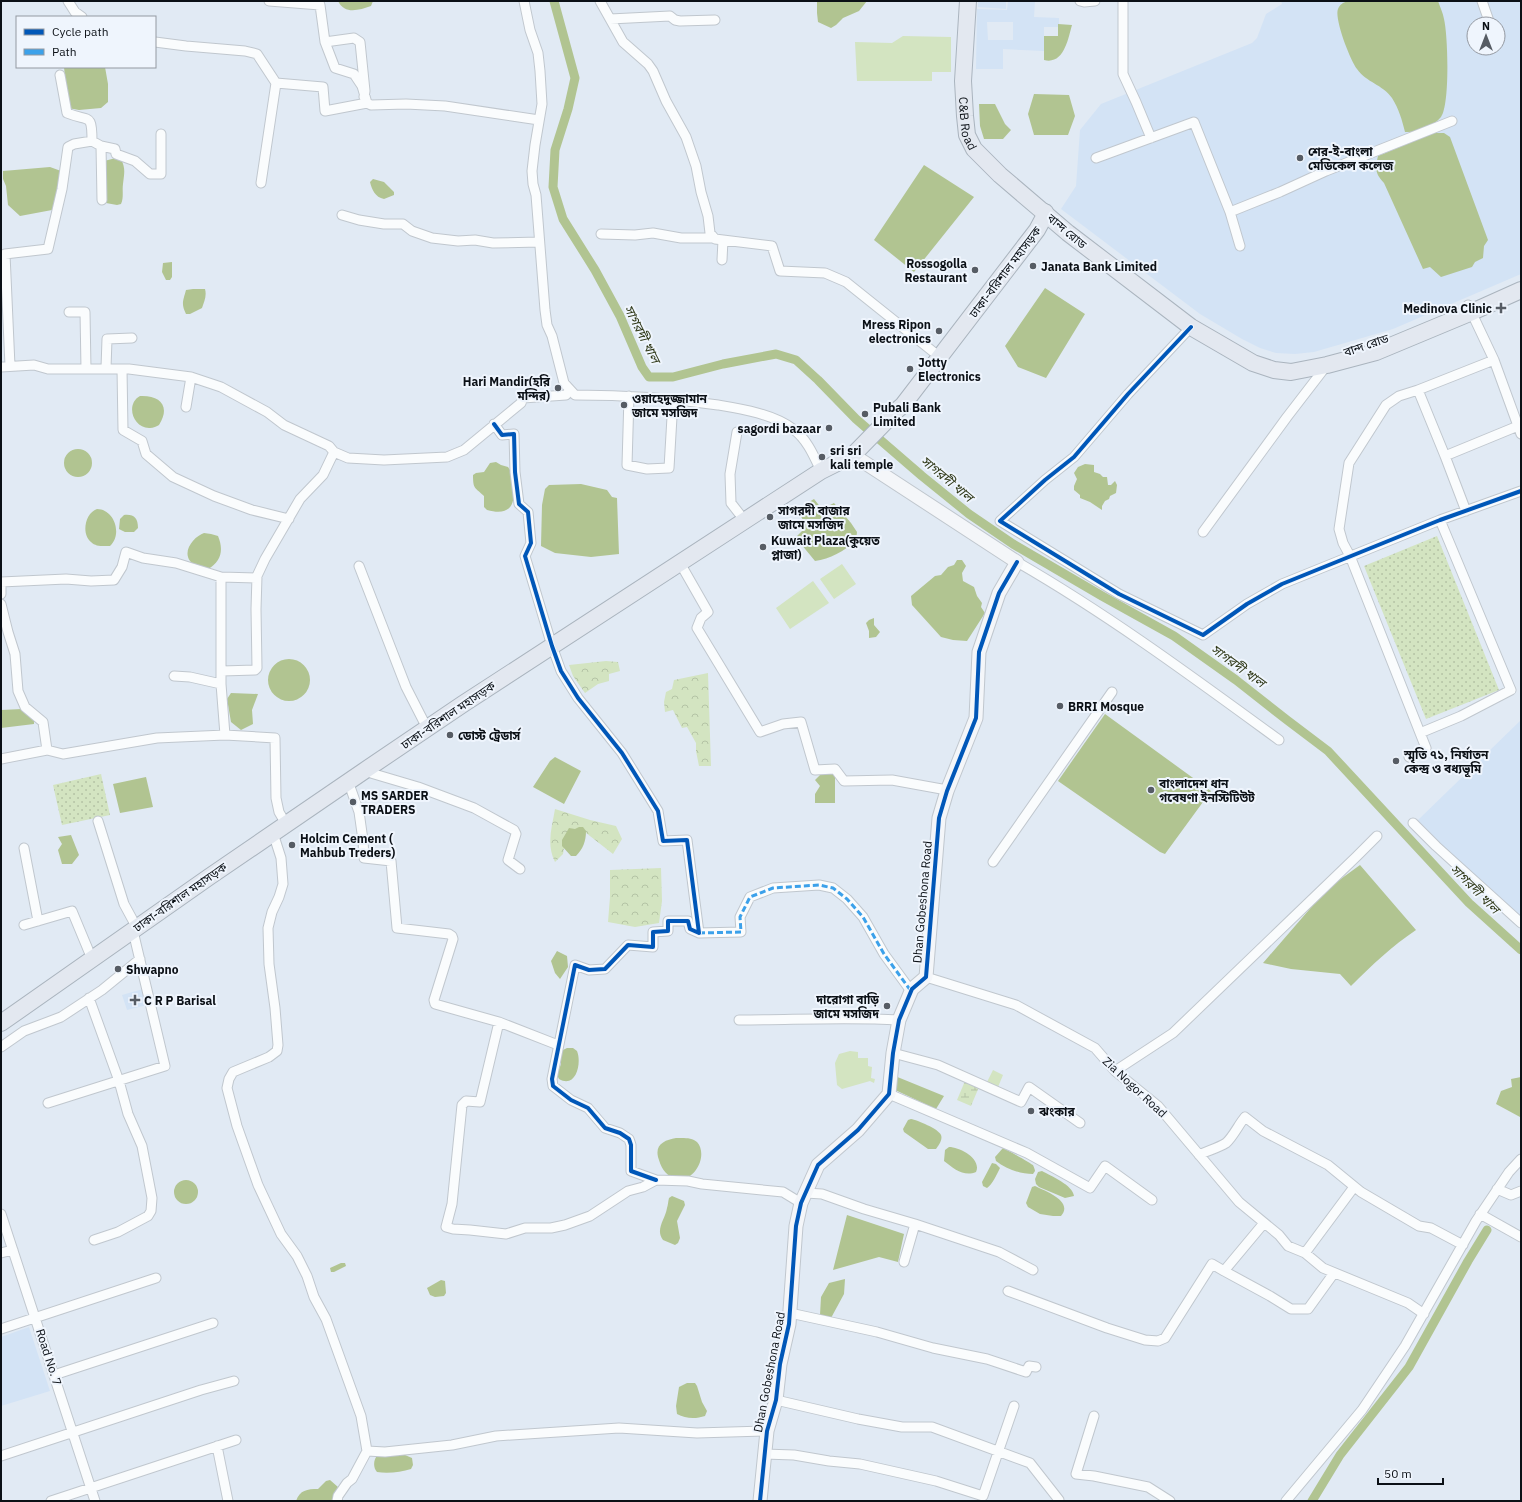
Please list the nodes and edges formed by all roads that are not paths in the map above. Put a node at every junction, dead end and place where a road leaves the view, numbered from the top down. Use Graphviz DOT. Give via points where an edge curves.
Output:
graph roads {
  1 [pos="68,1"];
  2 [pos="269,1"];
  3 [pos="524,1"];
  4 [pos="600,1"];
  5 [pos="968,1"];
  6 [pos="1080,1"];
  7 [pos="1095,1"];
  8 [pos="1123,1"];
  9 [pos="1482,1"];
  10 [pos="81,16"];
  11 [pos="1487,16"];
  12 [pos="610,19"];
  13 [pos="715,20"];
  14 [pos="156,42"];
  15 [pos="325,42"];
  16 [pos="60,74"];
  17 [pos="276,83"];
  18 [pos="366,100"];
  19 [pos="540,120"];
  20 [pos="1452,121"];
  21 [pos="161,134"];
  22 [pos="1151,138"];
  23 [pos="92,141"];
  24 [pos="101,146"];
  25 [pos="1096,158"];
  26 [pos="261,183"];
  27 [pos="102,200"];
  28 [pos="1045,212"];
  29 [pos="1230,212"];
  30 [pos="342,215"];
  31 [pos="602,234"];
  32 [pos="718,239"];
  33 [pos="540,242"];
  34 [pos="1240,246"];
  35 [pos="722,260"];
  36 [pos="1521,282"];
  37 [pos="1521,290"];
  38 [pos="1470,308"];
  39 [pos="69,312"];
  40 [pos="1191,327"];
  41 [pos="132,338"];
  42 [pos="936,354"];
  43 [pos="1494,360"];
  44 [pos="1327,365"];
  45 [pos="5,366"];
  46 [pos="106,368"];
  47 [pos="86,369"];
  48 [pos="122,369"];
  49 [pos="191,377"];
  50 [pos="570,390"];
  51 [pos="1418,390"];
  52 [pos="629,396"];
  53 [pos="673,400"];
  54 [pos="186,407"];
  55 [pos="896,411"];
  56 [pos="494,424"];
  57 [pos="1520,430"];
  58 [pos="737,432"];
  59 [pos="334,452"];
  60 [pos="853,455"];
  61 [pos="1445,456"];
  62 [pos="821,471"];
  63 [pos="1521,491"];
  64 [pos="1466,511"];
  65 [pos="289,519"];
  66 [pos="1440,520"];
  67 [pos="745,521"];
  68 [pos="1203,532"];
  69 [pos="1350,556"];
  70 [pos="1017,562"];
  71 [pos="680,563"];
  72 [pos="359,566"];
  73 [pos="221,576"];
  74 [pos="257,578"];
  75 [pos="1,582"];
  76 [pos="1,594"];
  77 [pos="1,604"];
  78 [pos="552,646"];
  79 [pos="222,671"];
  80 [pos="174,676"];
  81 [pos="222,684"];
  82 [pos="1112,692"];
  83 [pos="427,728"];
  84 [pos="1420,733"];
  85 [pos="226,735"];
  86 [pos="1279,740"];
  87 [pos="47,750"];
  88 [pos="1409,756"];
  89 [pos="1,759"];
  90 [pos="364,771"];
  91 [pos="348,781"];
  92 [pos="947,790"];
  93 [pos="98,821"];
  94 [pos="1413,823"];
  95 [pos="280,829"];
  96 [pos="1377,836"];
  97 [pos="24,848"];
  98 [pos="993,862"];
  99 [pos="520,869"];
  100 [pos="38,921"];
  101 [pos="1521,923"];
  102 [pos="24,925"];
  103 [pos="135,929"];
  104 [pos="699,933"];
  105 [pos="92,959"];
  106 [pos="140,959"];
  107 [pos="926,977"];
  108 [pos="911,991"];
  109 [pos="89,998"];
  110 [pos="739,1020"];
  111 [pos="899,1020"];
  112 [pos="498,1022"];
  113 [pos="1,1023"];
  114 [pos="558,1045"];
  115 [pos="1,1047"];
  116 [pos="893,1053"];
  117 [pos="1115,1071"];
  118 [pos="119,1081"];
  119 [pos="889,1094"];
  120 [pos="48,1103"];
  121 [pos="1080,1124"];
  122 [pos="1199,1155"];
  123 [pos="1521,1158"];
  124 [pos="656,1180"];
  125 [pos="1354,1187"];
  126 [pos="1497,1189"];
  127 [pos="1521,1191"];
  128 [pos="804,1198"];
  129 [pos="1152,1200"];
  130 [pos="1,1214"];
  131 [pos="1480,1214"];
  132 [pos="1264,1223"];
  133 [pos="915,1224"];
  134 [pos="1521,1237"];
  135 [pos="94,1240"];
  136 [pos="1463,1245"];
  137 [pos="13,1250"];
  138 [pos="1,1253"];
  139 [pos="1305,1253"];
  140 [pos="904,1262"];
  141 [pos="1033,1270"];
  142 [pos="1224,1271"];
  143 [pos="1334,1273"];
  144 [pos="156,1278"];
  145 [pos="1008,1291"];
  146 [pos="790,1313"];
  147 [pos="1424,1314"];
  148 [pos="35,1318"];
  149 [pos="213,1323"];
  150 [pos="1,1329"];
  151 [pos="1036,1367"];
  152 [pos="54,1375"];
  153 [pos="234,1381"];
  154 [pos="776,1400"];
  155 [pos="1014,1406"];
  156 [pos="1094,1416"];
  157 [pos="767,1431"];
  158 [pos="74,1433"];
  159 [pos="236,1440"];
  160 [pos="217,1446"];
  161 [pos="367,1451"];
  162 [pos="999,1451"];
  163 [pos="764,1454"];
  164 [pos="1,1456"];
  165 [pos="91,1487"];
  166 [pos="1059,1500"];
  167 [pos="51,1501"];
  168 [pos="95,1501"];
  169 [pos="228,1501"];
  170 [pos="337,1501"];
  171 [pos="760,1501"];
  172 [pos="1170,1501"];
  173 [pos="1286,1501"];
  1 -- 10 [label="street"];
  2 -- 15 [label="street" via="320,5"];
  3 -- 19 [label="street" via="538,53 542,104"];
  4 -- 12 [label="street"];
  5 -- 28 [label="highway, C&B Road" via="963,81 967,135 974,149 989,165"];
  6 -- 7 [label="street"];
  8 -- 22 [label="street" via="1123,74"];
  9 -- 11 [label="street"];
  12 -- 13 [label="street" via="670,16 680,21"];
  12 -- 32 [label="street" via="624,42 653,71 686,138 696,166 710,233"];
  14 -- 17 [label="street" via="257,54"];
  15 -- 18 [label="street" via="335,68 354,74 362,86"];
  15 -- 18 [label="street" via="354,38 360,42"];
  16 -- 23 [label="street" via="67,113 90,120"];
  17 -- 18 [label="street" via="323,87 325,112"];
  17 -- 26 [label="street"];
  18 -- 19 [label="street" via="371,105 456,107"];
  19 -- 33 [label="street" via="532,171"];
  20 -- 29 [label="street"];
  21 -- 24 [label="street" via="161,174 150,174 135,161 116,154 115,149"];
  22 -- 25 [label="street"];
  22 -- 29 [label="street" via="1194,122"];
  23 -- 24 [label="street"];
  23 -- 45 [label="street" via="68,147 62,189 48,249 5,254"];
  24 -- 27 [label="street"];
  28 -- 38 [label="highway, বান্দ রোড" via="1147,283 1196,321 1253,354 1273,362 1300,362 1343,354"];
  28 -- 40 [label="highway, বান্দ রোড" via="1068,233"];
  28 -- 42 [label="highway, ঢাকা-বরিশাল মহাসড়ক"];
  28 -- 55 [label="highway, ঢাকা-বরিশাল মহাসড়ক" via="1037,230"];
  29 -- 34 [label="street"];
  30 -- 33 [label="street" via="384,224 403,224 412,231 432,238 493,243"];
  31 -- 32 [label="street" via="653,233 680,238"];
  32 -- 35 [label="street"];
  32 -- 42 [label="street" via="772,246 780,271 825,273 846,282"];
  33 -- 50 [label="street" via="546,324 552,336 564,383"];
  36 -- 38 [label="highway, বান্দ রোড"];
  37 -- 38 [label="highway, বান্দ রোড"];
  38 -- 43 [label="street"];
  38 -- 44 [label="highway, বান্দ রোড" via="1376,352"];
  39 -- 47 [label="street" via="85,312"];
  40 -- 44 [label="highway, বান্দ রোড" via="1253,363 1274,370 1291,372"];
  40 -- 69 [label="street" via="1128,394 1074,457 1000,522 1119,594 1203,635 1247,604 1282,584"];
  41 -- 46 [label="street" via="107,339"];
  42 -- 55 [label="highway, ঢাকা-বরিশাল মহাসড়ক" via="899,401"];
  43 -- 51 [label="street"];
  43 -- 57 [label="street"];
  44 -- 68 [label="street"];
  45 -- 47 [label="street" via="34,365 48,369"];
  46 -- 47 [label="street"];
  46 -- 48 [label="street"];
  48 -- 49 [label="street"];
  48 -- 65 [label="street" via="123,430 142,441 146,454 173,477 214,496 252,510"];
  49 -- 54 [label="street"];
  49 -- 59 [label="street" via="221,387 267,412 284,425 330,446"];
  50 -- 52 [label="street" via="575,395"];
  50 -- 56 [label="street" via="566,395 524,398"];
  51 -- 61 [label="street"];
  51 -- 69 [label="street" via="1399,396 1386,405 1349,463 1339,529"];
  52 -- 53 [label="street"];
  52 -- 53 [label="street" via="627,465 648,469 669,468"];
  53 -- 62 [label="street" via="733,407 766,415 792,428 804,439"];
  55 -- 60 [label="highway" via="892,424 858,442"];
  56 -- 59 [label="street" via="464,450 448,457 384,460 348,458"];
  56 -- 78 [label="street" via="502,435 514,434 518,504 528,512 531,543 525,556"];
  57 -- 61 [label="street"];
  58 -- 67 [label="street" via="730,474 731,503"];
  59 -- 65 [label="street" via="323,475 300,499"];
  60 -- 62 [label="highway, ঢাকা-বরিশাল মহাসড়ক"];
  60 -- 70 [label="street"];
  61 -- 64 [label="street"];
  62 -- 67 [label="highway, ঢাকা-বরিশাল মহাসড়ক"];
  63 -- 64 [label="street"];
  64 -- 66 [label="street"];
  65 -- 74 [label="street" via="265,559"];
  66 -- 69 [label="street"];
  66 -- 84 [label="street" via="1511,690 1461,716"];
  67 -- 71 [label="highway, ঢাকা-বরিশাল মহাসড়ক"];
  69 -- 84 [label="street"];
  70 -- 86 [label="street" via="1068,592 1153,649"];
  70 -- 92 [label="street, Dhan Gobeshona Road" via="999,593 979,652 976,718"];
  71 -- 78 [label="highway, ঢাকা-বরিশাল মহাসড়ক"];
  71 -- 92 [label="street" via="708,612 696,628 760,732 783,724 801,722 815,770 835,769 844,781 892,780"];
  72 -- 83 [label="street" via="406,687"];
  73 -- 74 [label="street"];
  73 -- 75 [label="street" via="126,552 122,567 114,580"];
  73 -- 79 [label="street"];
  74 -- 79 [label="street" via="257,668"];
  75 -- 76 [label="street"];
  77 -- 87 [label="street" via="15,654 18,691 25,706 43,722"];
  78 -- 83 [label="highway, ঢাকা-বরিশাল মহাসড়ক"];
  78 -- 104 [label="street" via="561,671 578,698 622,753 658,811 663,841 687,840"];
  79 -- 81 [label="street"];
  80 -- 81 [label="street" via="190,676"];
  81 -- 85 [label="street"];
  82 -- 98 [label="street"];
  83 -- 90 [label="highway, ঢাকা-বরিশাল মহাসড়ক"];
  84 -- 88 [label="street" via="1426,748"];
  85 -- 87 [label="street" via="157,738 63,754"];
  85 -- 95 [label="street" via="275,738 276,798 280,812"];
  87 -- 89 [label="street"];
  90 -- 91 [label="highway, ঢাকা-বরিশাল মহাসড়ক"];
  90 -- 99 [label="street" via="418,787 474,808 514,830 516,834 508,860"];
  91 -- 95 [label="highway, ঢাকা-বরিশাল মহাসড়ক"];
  91 -- 112 [label="street" via="359,812 364,858 391,861 396,928 452,936 434,1004"];
  92 -- 107 [label="street, Dhan Gobeshona Road" via="939,818"];
  93 -- 103 [label="street" via="124,904"];
  94 -- 101 [label="street"];
  95 -- 103 [label="highway, ঢাকা-বরিশাল মহাসড়ক"];
  95 -- 161 [label="street" via="283,884 268,928 277,1051 233,1072 227,1088 237,1126 258,1184 281,1234 297,1256 326,1319 361,1416"];
  96 -- 117 [label="street" via="1173,1032"];
  97 -- 100 [label="street"];
  100 -- 102 [label="street"];
  100 -- 105 [label="street" via="72,911"];
  103 -- 105 [label="highway, ঢাকা-বরিশাল মহাসড়ক"];
  103 -- 106 [label="street"];
  104 -- 108 [label="street" via="741,932 740,917 750,898 773,888 819,885 833,888 863,917 884,954"];
  104 -- 114 [label="street" via="690,929 688,921 668,922 668,931 653,932 653,947 628,945 606,969 589,970 574,965"];
  105 -- 113 [label="highway, ঢাকা-বরিশাল মহাসড়ক"];
  106 -- 109 [label="street"];
  106 -- 118 [label="street" via="165,1066"];
  107 -- 108 [label="street, Dhan Gobeshona Road"];
  107 -- 117 [label="street, Zia Nogor Road" via="1016,1005 1095,1048"];
  108 -- 111 [label="street, Dhan Gobeshona Road"];
  109 -- 115 [label="street" via="61,1017 24,1031"];
  109 -- 118 [label="street"];
  110 -- 111 [label="street"];
  111 -- 116 [label="street, Dhan Gobeshona Road"];
  112 -- 114 [label="street"];
  112 -- 124 [label="street" via="480,1102 466,1101 462,1105 452,1204 446,1227 506,1234 525,1228 565,1225 590,1216 628,1191"];
  114 -- 124 [label="street" via="552,1086 571,1100 588,1108 605,1128 629,1139 631,1171"];
  116 -- 119 [label="street, Dhan Gobeshona Road"];
  116 -- 121 [label="street" via="938,1065 1021,1102 1029,1087"];
  117 -- 122 [label="street, Zia Nogor Road" via="1158,1106"];
  118 -- 120 [label="street"];
  118 -- 135 [label="street" via="147,1165 152,1198 151,1211 148,1216 118,1232"];
  119 -- 128 [label="street, Dhan Gobeshona Road" via="858,1130 818,1165"];
  119 -- 129 [label="street" via="1027,1153 1090,1188 1105,1166"];
  122 -- 125 [label="street" via="1226,1142 1245,1117 1263,1131 1328,1165"];
  122 -- 132 [label="street, Zia Nogor Road" via="1239,1202"];
  123 -- 126 [label="street"];
  124 -- 128 [label="street" via="688,1181 783,1192"];
  125 -- 136 [label="street" via="1419,1226 1431,1228"];
  125 -- 139 [label="street"];
  126 -- 127 [label="street" via="1511,1195"];
  126 -- 131 [label="street"];
  128 -- 133 [label="street" via="822,1194"];
  128 -- 146 [label="street, Dhan Gobeshona Road" via="796,1226"];
  130 -- 137 [label="street, Road No. 7"];
  131 -- 134 [label="street"];
  131 -- 136 [label="street"];
  132 -- 139 [label="street, Zia Nogor Road" via="1288,1246"];
  132 -- 142 [label="street"];
  133 -- 140 [label="street"];
  133 -- 141 [label="street" via="999,1252"];
  136 -- 147 [label="street"];
  137 -- 138 [label="street"];
  137 -- 148 [label="street, Road No. 7"];
  139 -- 143 [label="street, Zia Nogor Road" via="1323,1268"];
  142 -- 143 [label="street" via="1291,1309 1308,1309"];
  142 -- 145 [label="street" via="1212,1264 1165,1338 1158,1341 1145,1340 1107,1328"];
  143 -- 147 [label="street, Zia Nogor Road" via="1408,1303"];
  144 -- 148 [label="street"];
  146 -- 151 [label="street" via="987,1359 1026,1372 1029,1366"];
  146 -- 154 [label="street, Dhan Gobeshona Road"];
  147 -- 173 [label="street" via="1362,1410"];
  148 -- 150 [label="street"];
  148 -- 152 [label="street, Road No. 7"];
  149 -- 152 [label="street"];
  152 -- 158 [label="street, Road No. 7"];
  153 -- 158 [label="street"];
  154 -- 157 [label="street, Dhan Gobeshona Road"];
  154 -- 162 [label="street" via="902,1427 932,1428"];
  155 -- 162 [label="street"];
  156 -- 172 [label="street" via="1076,1474 1148,1487"];
  157 -- 161 [label="street" via="697,1433 619,1428 496,1436 452,1445 385,1452"];
  157 -- 163 [label="street, Dhan Gobeshona Road"];
  158 -- 164 [label="street"];
  158 -- 165 [label="street, Road No. 7"];
  159 -- 160 [label="street"];
  160 -- 165 [label="street"];
  160 -- 169 [label="street"];
  161 -- 170 [label="street"];
  162 -- 163 [label="street" via="983,1496 936,1481 860,1464 794,1455"];
  162 -- 166 [label="street" via="1030,1462"];
  163 -- 171 [label="street, Dhan Gobeshona Road"];
  165 -- 167 [label="street"];
  165 -- 168 [label="street, Road No. 7"];
}
